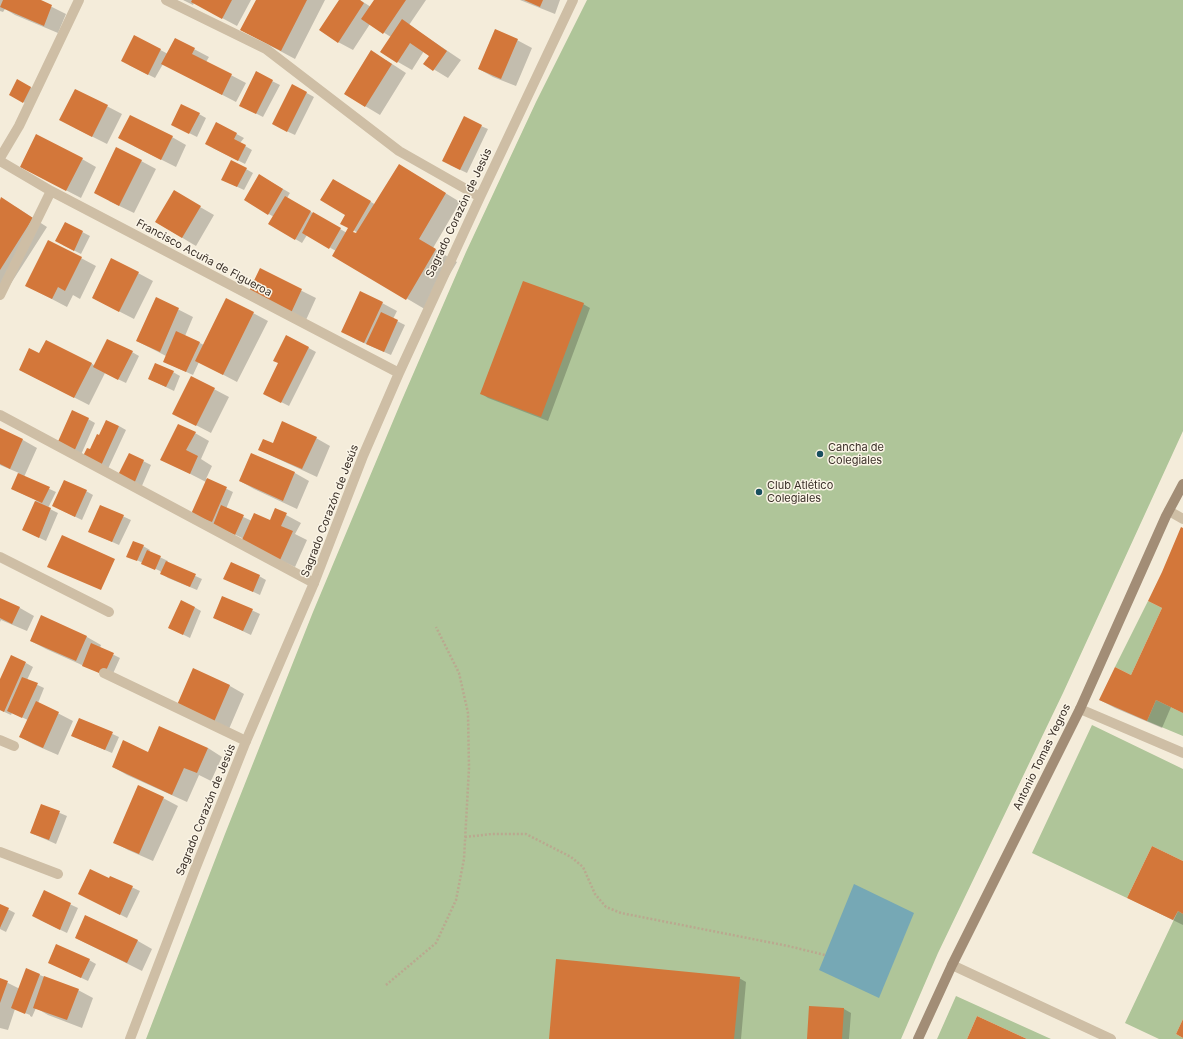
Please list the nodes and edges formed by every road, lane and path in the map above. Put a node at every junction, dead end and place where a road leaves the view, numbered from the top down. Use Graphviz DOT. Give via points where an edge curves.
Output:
graph roads {
  1 [pos="79,0"];
  2 [pos="166,0"];
  3 [pos="573,0"];
  4 [pos="0,159"];
  5 [pos="51,191"];
  6 [pos="480,196"];
  7 [pos="0,295"];
  8 [pos="399,373"];
  9 [pos="0,415"];
  10 [pos="1183,484"];
  11 [pos="1169,511"];
  12 [pos="1183,519"];
  13 [pos="0,557"];
  14 [pos="314,583"];
  15 [pos="109,612"];
  16 [pos="436,627"];
  17 [pos="104,673"];
  18 [pos="1080,709"];
  19 [pos="0,740"];
  20 [pos="246,741"];
  21 [pos="14,746"];
  22 [pos="1183,753"];
  23 [pos="465,837"];
  24 [pos="0,852"];
  25 [pos="58,874"];
  26 [pos="825,954"];
  27 [pos="952,965"];
  28 [pos="386,985"];
  29 [pos="130,1039"];
  30 [pos="918,1039"];
  31 [pos="1111,1039"];
  1 -- 4 [label="street" via="19,126"];
  2 -- 6 [label="street" via="266,49 399,151"];
  3 -- 6 [label="street, Sagrado Corazón de Jesús"];
  4 -- 5 [label="street, Francisco Acuña de Figueroa"];
  5 -- 7 [label="street"];
  5 -- 8 [label="street, Francisco Acuña de Figueroa"];
  6 -- 8 [label="street, Sagrado Corazón de Jesús"];
  8 -- 14 [label="street, Sagrado Corazón de Jesús" via="363,456"];
  9 -- 14 [label="street"];
  10 -- 11 [label="street, Antonio Tomas Yegros"];
  11 -- 12 [label="street"];
  11 -- 18 [label="street, Antonio Tomas Yegros"];
  13 -- 15 [label="street"];
  14 -- 20 [label="street, Sagrado Corazón de Jesús"];
  16 -- 23 [label="path" via="459,673 468,713 469,768"];
  17 -- 20 [label="street"];
  18 -- 22 [label="street"];
  18 -- 27 [label="street, Antonio Tomas Yegros"];
  19 -- 21 [label="street"];
  20 -- 29 [label="street, Sagrado Corazón de Jesús"];
  23 -- 26 [label="path" via="526,834 571,857 583,867 595,894 606,908 621,913"];
  23 -- 28 [label="path" via="464,859 456,900 436,943"];
  24 -- 25 [label="street"];
  27 -- 30 [label="street, Antonio Tomas Yegros"];
  27 -- 31 [label="street"];
}
